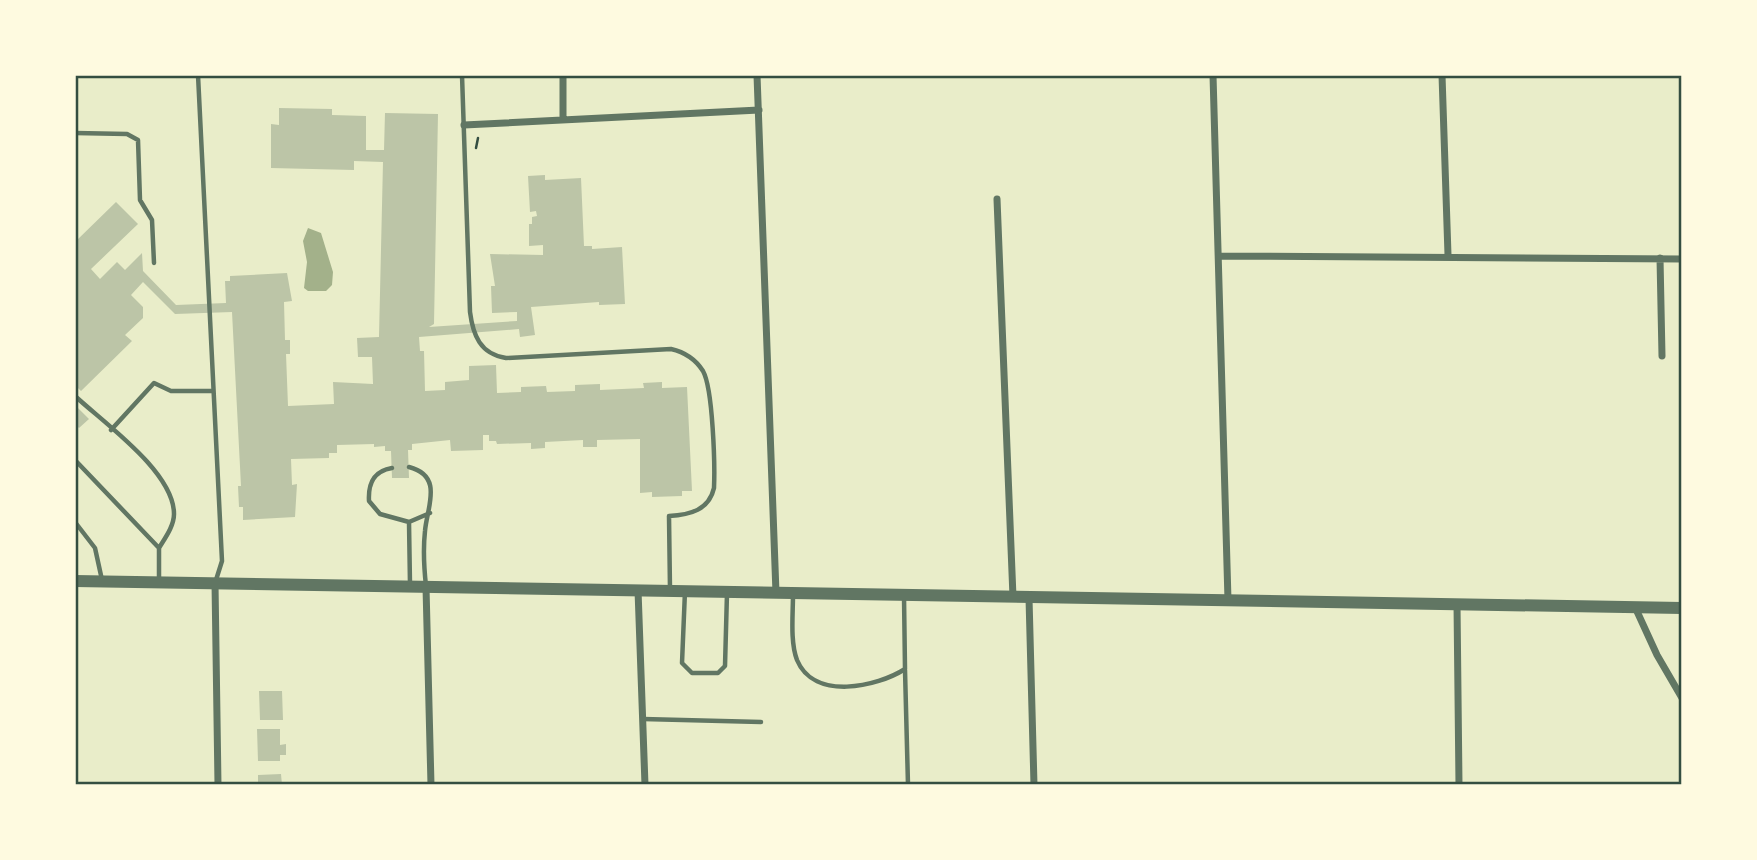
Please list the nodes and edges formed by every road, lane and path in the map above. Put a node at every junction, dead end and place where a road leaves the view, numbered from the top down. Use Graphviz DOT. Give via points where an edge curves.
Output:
graph roads {
  1 [pos="198,75"];
  2 [pos="462,75"];
  3 [pos="563,75"];
  4 [pos="757,75"];
  5 [pos="1213,75"];
  6 [pos="1442,75"];
  7 [pos="759,110"];
  8 [pos="563,119"];
  9 [pos="464,125"];
  10 [pos="75,133"];
  11 [pos="478,138"];
  12 [pos="476,157"];
  13 [pos="997,199"];
  14 [pos="1219,256"];
  15 [pos="1448,256"];
  16 [pos="1660,258"];
  17 [pos="1682,259"];
  18 [pos="153,262"];
  19 [pos="1662,356"];
  20 [pos="212,391"];
  21 [pos="75,396"];
  22 [pos="111,430"];
  23 [pos="75,460"];
  24 [pos="409,467"];
  25 [pos="392,468"];
  26 [pos="430,513"];
  27 [pos="75,522"];
  28 [pos="409,522"];
  29 [pos="159,548"];
  30 [pos="75,581"];
  31 [pos="102,581"];
  32 [pos="159,582"];
  33 [pos="215,583"];
  34 [pos="410,587"];
  35 [pos="426,587"];
  36 [pos="639,590"];
  37 [pos="670,591"];
  38 [pos="685,591"];
  39 [pos="727,592"];
  40 [pos="776,593"];
  41 [pos="793,594"];
  42 [pos="904,595"];
  43 [pos="1013,597"];
  44 [pos="1029,597"];
  45 [pos="1228,600"];
  46 [pos="1457,604"];
  47 [pos="1635,607"];
  48 [pos="1682,608"];
  49 [pos="905,669"];
  50 [pos="1682,698"];
  51 [pos="643,719"];
  52 [pos="761,722"];
  53 [pos="218,785"];
  54 [pos="431,785"];
  55 [pos="645,785"];
  56 [pos="908,785"];
  57 [pos="1034,785"];
  58 [pos="1459,785"];
  1 -- 20 [label="lane"];
  2 -- 9 [label="lane"];
  3 -- 8 [label="street"];
  4 -- 7 [label="street"];
  5 -- 14 [label="street"];
  6 -- 15 [label="street"];
  7 -- 8 [label="street"];
  7 -- 40 [label="street"];
  8 -- 9 [label="street"];
  9 -- 37 [label="lane" via="470,312 482,347 506,358 671,349 690,358 704,374 714,488 709,501 693,513 669,516"];
  10 -- 18 [label="lane" via="132,135 138,140 140,200 152,220"];
  11 -- 12 [label="path"];
  13 -- 43 [label="street"];
  14 -- 15 [label="street"];
  14 -- 45 [label="street"];
  15 -- 16 [label="street"];
  16 -- 17 [label="street"];
  16 -- 19 [label="street"];
  20 -- 22 [label="lane" via="171,391 154,383"];
  20 -- 33 [label="lane" via="222,561"];
  21 -- 22 [label="lane"];
  22 -- 29 [label="lane" via="153,468 170,498 174,518"];
  23 -- 29 [label="lane"];
  24 -- 26 [label="lane" via="428,480"];
  25 -- 28 [label="lane" via="372,479 369,501 380,514"];
  26 -- 28 [label="lane"];
  26 -- 35 [label="lane" via="425,530"];
  27 -- 31 [label="lane" via="95,548"];
  28 -- 34 [label="lane"];
  29 -- 32 [label="lane"];
  30 -- 31 [label="street"];
  31 -- 32 [label="street"];
  32 -- 33 [label="street"];
  33 -- 34 [label="street"];
  33 -- 53 [label="street"];
  34 -- 35 [label="street"];
  35 -- 36 [label="street"];
  35 -- 54 [label="street"];
  36 -- 37 [label="street"];
  36 -- 51 [label="street"];
  37 -- 38 [label="street"];
  38 -- 39 [label="street"];
  38 -- 39 [label="lane" via="682,663 692,673 718,673 725,666"];
  39 -- 40 [label="street"];
  40 -- 41 [label="street"];
  41 -- 42 [label="street"];
  41 -- 49 [label="lane" via="796,658 812,677 828,684 870,685"];
  42 -- 43 [label="street"];
  42 -- 49 [label="lane"];
  43 -- 44 [label="street"];
  44 -- 45 [label="street"];
  44 -- 57 [label="street"];
  45 -- 46 [label="street"];
  46 -- 47 [label="street"];
  46 -- 58 [label="street"];
  47 -- 48 [label="street"];
  47 -- 50 [label="street"];
  49 -- 56 [label="lane"];
  51 -- 52 [label="lane"];
  51 -- 55 [label="street"];
}
